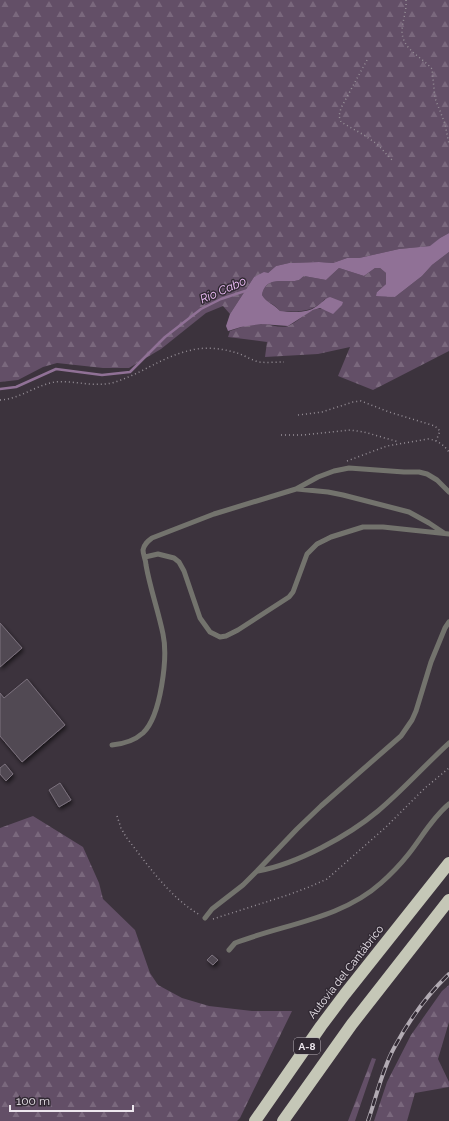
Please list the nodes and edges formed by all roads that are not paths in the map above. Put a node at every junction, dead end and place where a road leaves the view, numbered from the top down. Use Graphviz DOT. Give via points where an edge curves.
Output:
graph roads {
  1 [pos="296,489"];
  2 [pos="449,492"];
  3 [pos="447,534"];
  4 [pos="145,558"];
  5 [pos="449,622"];
  6 [pos="449,743"];
  7 [pos="112,745"];
  8 [pos="449,804"];
  9 [pos="449,863"];
  10 [pos="257,871"];
  11 [pos="449,900"];
  12 [pos="205,918"];
  13 [pos="229,950"];
  14 [pos="376,992"];
  15 [pos="255,1121"];
  16 [pos="283,1121"];
  17 [pos="291,1121"];
  1 -- 2 [label="lane" via="318,477 349,468 419,472 437,480"];
  1 -- 3 [label="lane" via="343,494 409,512"];
  1 -- 4 [label="lane" via="214,514 152,538 146,542 143,549"];
  3 -- 4 [label="lane" via="363,527 331,536 307,554 289,597 238,630 220,637 210,632 200,618 179,562 158,554"];
  4 -- 7 [label="lane" via="166,648 162,679 156,712 143,734 127,743"];
  5 -- 10 [label="lane" via="431,662 416,711 401,736 297,828"];
  6 -- 10 [label="lane" via="378,811 354,828 300,857"];
  8 -- 13 [label="lane" via="403,860 367,894 319,917 235,943"];
  9 -- 15 [label="highway, Autovía del Cantábrico / A-8" via="320,1026"];
  10 -- 12 [label="lane"];
  11 -- 14 [label="highway, A-8"];
  14 -- 16 [label="highway, A-8"];
  14 -- 17 [label="highway"];
}
